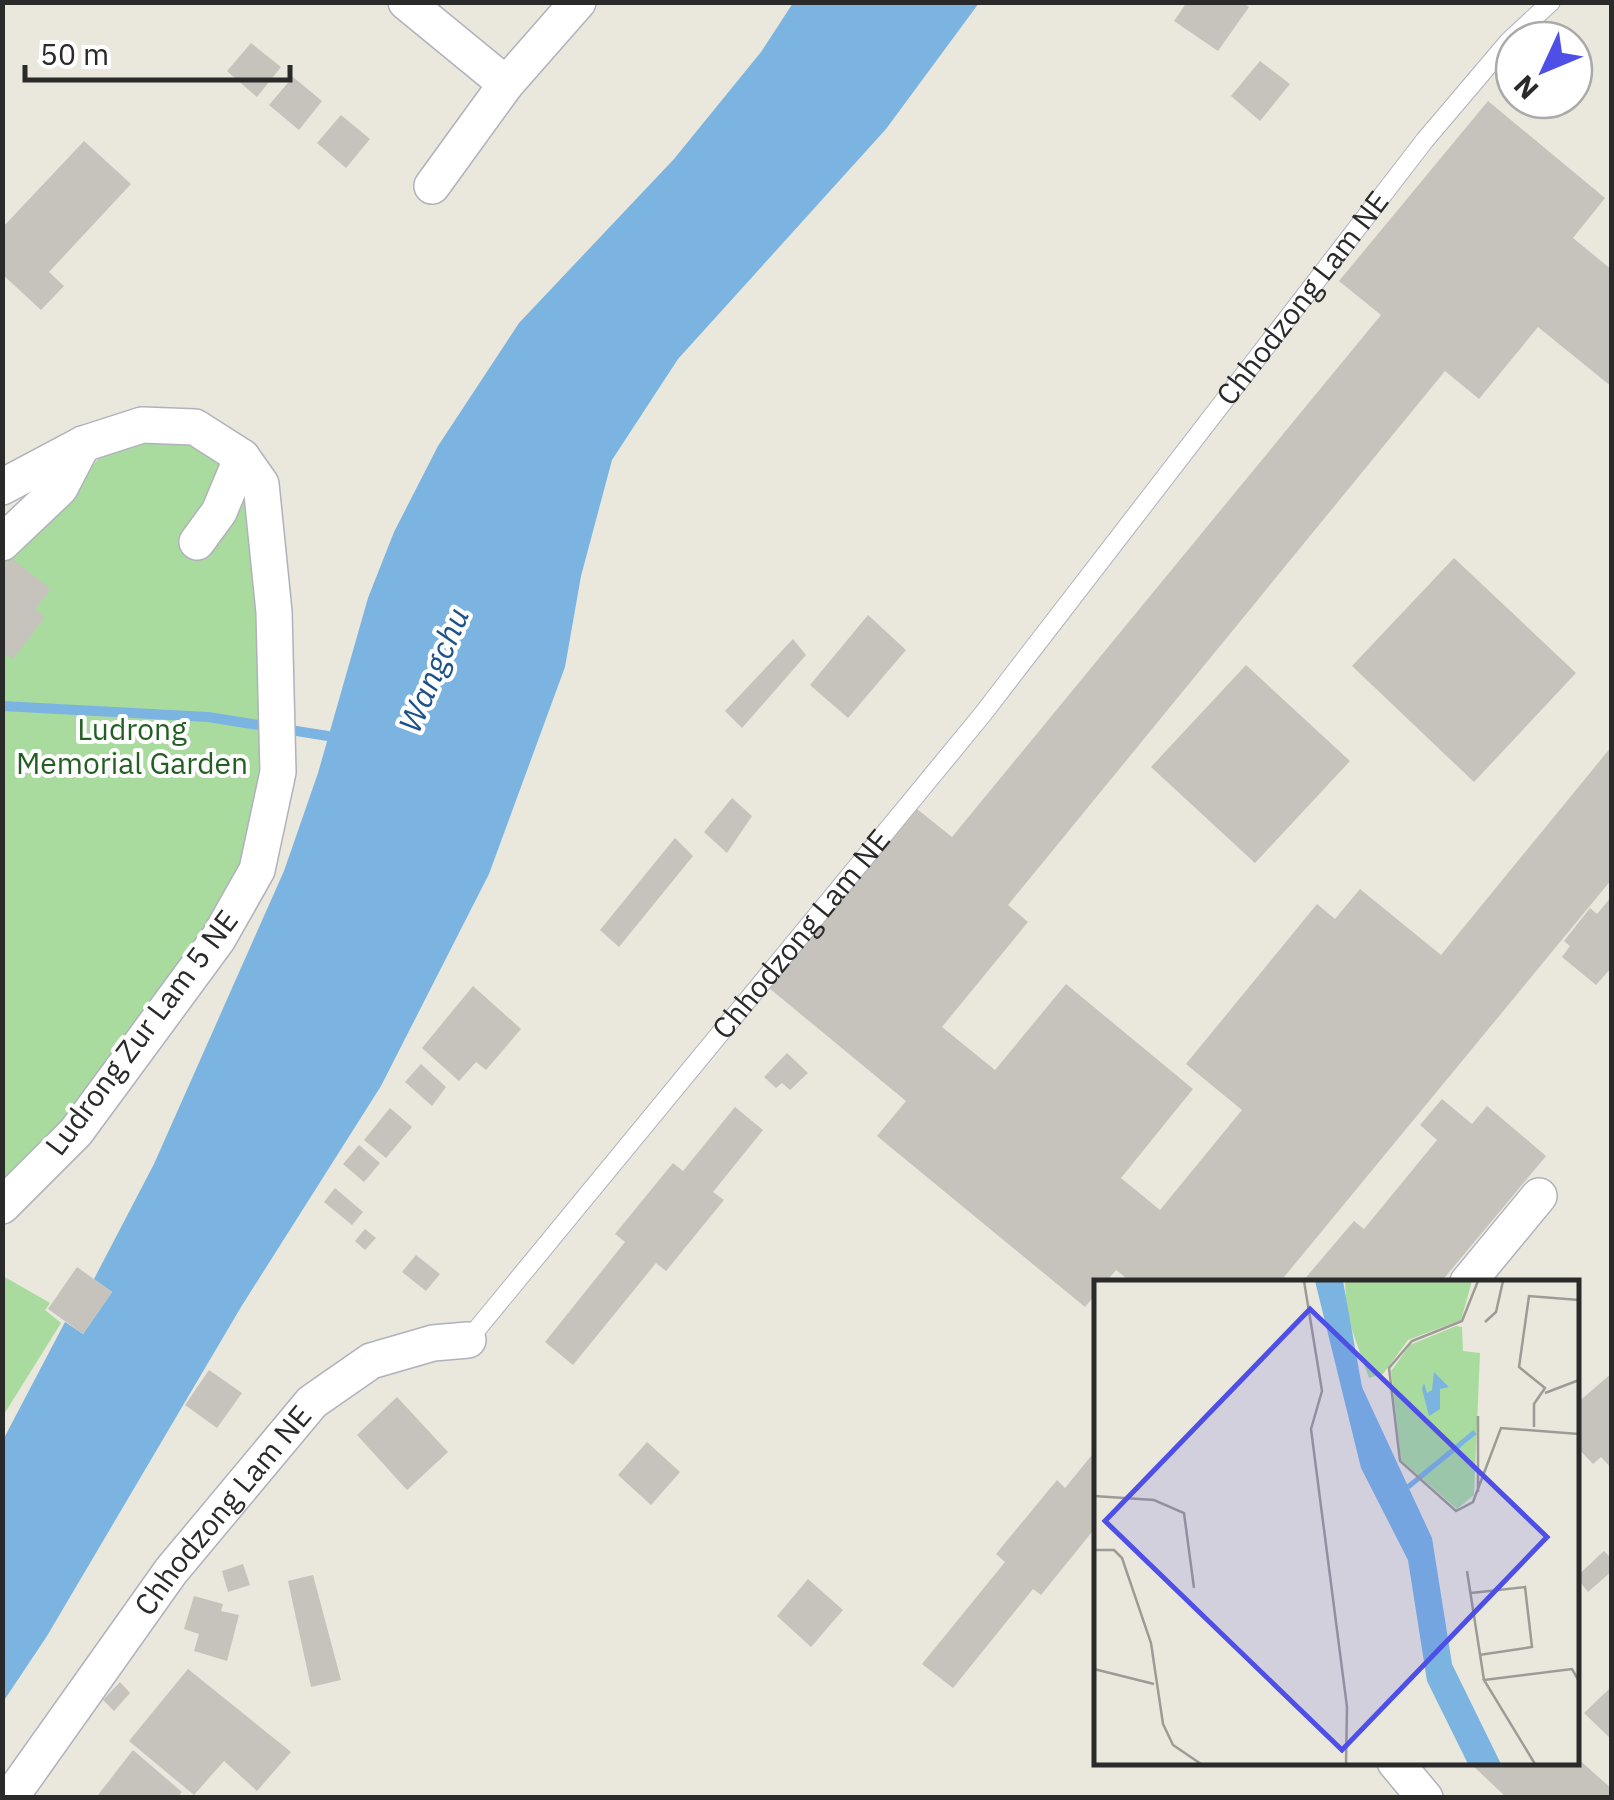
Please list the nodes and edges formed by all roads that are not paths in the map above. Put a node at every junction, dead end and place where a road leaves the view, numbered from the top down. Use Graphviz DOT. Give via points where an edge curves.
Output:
graph roads {
  1 [pos="406,2"];
  2 [pos="578,2"];
  3 [pos="1551,2"];
  4 [pos="506,84"];
  5 [pos="432,186"];
  6 [pos="83,444"];
  7 [pos="242,457"];
  8 [pos="2,487"];
  9 [pos="197,542"];
  10 [pos="2,543"];
  11 [pos="1540,1196"];
  12 [pos="2,1206"];
  13 [pos="1470,1280"];
  14 [pos="468,1340"];
  15 [pos="1398,1765"];
  16 [pos="10,1798"];
  17 [pos="1425,1798"];
  1 -- 4 [label="street"];
  2 -- 4 [label="street"];
  3 -- 14 [label="lane, Chhodzong Lam NE" via="1509,40 1424,140 982,715"];
  4 -- 5 [label="street"];
  6 -- 7 [label="street" via="142,424 195,428"];
  6 -- 8 [label="street"];
  6 -- 10 [label="street" via="60,488"];
  7 -- 9 [label="street" via="219,512"];
  7 -- 12 [label="street, Ludrong Zur Lam 5 NE" via="261,484 274,612 278,772 257,870 218,939 76,1132"];
  11 -- 13 [label="street"];
  14 -- 16 [label="street, Chhodzong Lam NE" via="371,1361 312,1402 172,1571"];
  15 -- 17 [label="street"];
}
